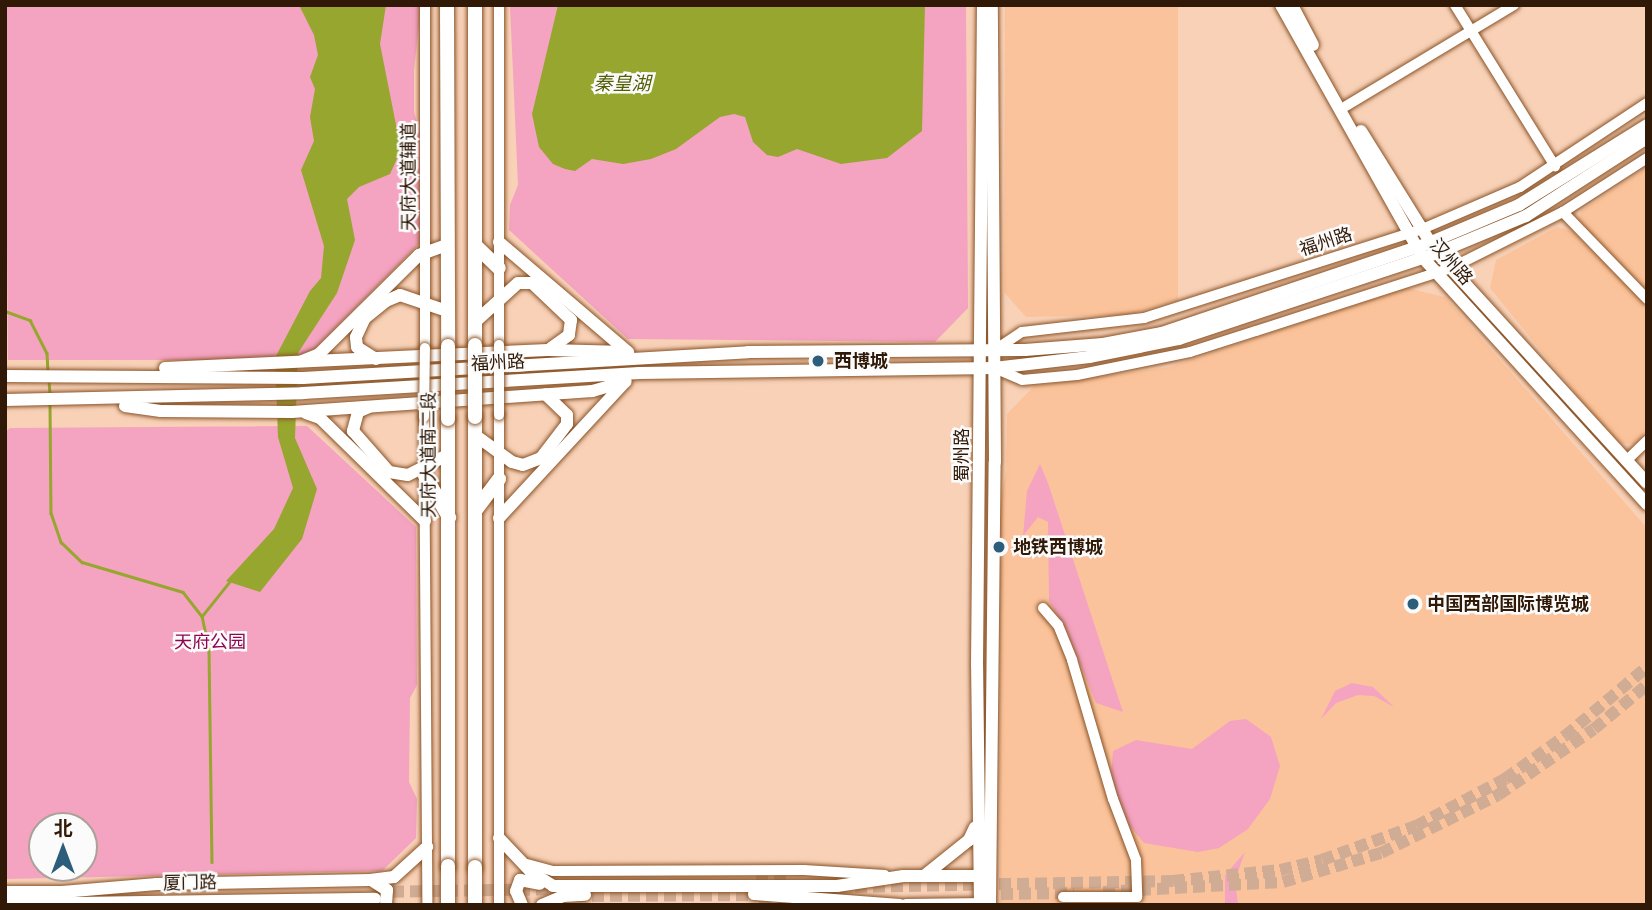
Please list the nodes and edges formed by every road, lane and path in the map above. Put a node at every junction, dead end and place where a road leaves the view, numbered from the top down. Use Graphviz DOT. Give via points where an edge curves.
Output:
graph roads {
  1 [pos="425,5"];
  2 [pos="447,5"];
  3 [pos="475,5"];
  4 [pos="499,5"];
  5 [pos="984,5"];
  6 [pos="992,5"];
  7 [pos="1281,5"];
  8 [pos="1292,5"];
  9 [pos="1455,5"];
  10 [pos="1514,5"];
  11 [pos="1471,33"];
  12 [pos="1647,103"];
  13 [pos="1346,106"];
  14 [pos="1647,125"];
  15 [pos="1647,138"];
  16 [pos="1647,158"];
  17 [pos="1555,166"];
  18 [pos="1563,212"];
  19 [pos="1420,230"];
  20 [pos="1406,234"];
  21 [pos="499,242"];
  22 [pos="446,245"];
  23 [pos="475,245"];
  24 [pos="1433,248"];
  25 [pos="425,252"];
  26 [pos="1419,253"];
  27 [pos="499,268"];
  28 [pos="1451,268"];
  29 [pos="1435,273"];
  30 [pos="1647,299"];
  31 [pos="499,300"];
  32 [pos="425,307"];
  33 [pos="447,311"];
  34 [pos="475,322"];
  35 [pos="548,350"];
  36 [pos="979,351"];
  37 [pos="994,351"];
  38 [pos="626,352"];
  39 [pos="748,352"];
  40 [pos="379,360"];
  41 [pos="289,365"];
  42 [pos="980,368"];
  43 [pos="994,368"];
  44 [pos="737,372"];
  45 [pos="89,375"];
  46 [pos="5,376"];
  47 [pos="626,381"];
  48 [pos="544,394"];
  49 [pos="5,400"];
  50 [pos="89,402"];
  51 [pos="378,403"];
  52 [pos="292,412"];
  53 [pos="475,436"];
  54 [pos="1647,441"];
  55 [pos="499,452"];
  56 [pos="449,454"];
  57 [pos="1626,461"];
  58 [pos="425,470"];
  59 [pos="499,479"];
  60 [pos="1647,483"];
  61 [pos="1647,504"];
  62 [pos="475,511"];
  63 [pos="449,518"];
  64 [pos="499,518"];
  65 [pos="425,521"];
  66 [pos="1043,608"];
  67 [pos="977,823"];
  68 [pos="499,838"];
  69 [pos="427,847"];
  70 [pos="518,857"];
  71 [pos="531,873"];
  72 [pos="903,876"];
  73 [pos="984,876"];
  74 [pos="923,877"];
  75 [pos="756,878"];
  76 [pos="554,886"];
  77 [pos="5,892"];
  78 [pos="376,894"];
  79 [pos="1063,897"];
  80 [pos="71,903"];
  81 [pos="5,904"];
  82 [pos="985,904"];
  83 [pos="86,905"];
  84 [pos="427,905"];
  85 [pos="448,905"];
  86 [pos="475,905"];
  87 [pos="499,905"];
  88 [pos="522,905"];
  89 [pos="542,905"];
  90 [pos="900,905"];
  91 [pos="906,905"];
  92 [pos="923,905"];
  1 -- 25 [label="street, 天府大道辅道"];
  2 -- 22 [label="highway, 天府大道南二段"];
  3 -- 23 [label="highway"];
  4 -- 21 [label="street"];
  5 -- 36 [label="main road, 蜀州路"];
  6 -- 37 [label="main road, 蜀州路"];
  7 -- 20 [label="main road, 汉州路"];
  8 -- 13 [label="main road, 汉州路"];
  9 -- 11 [label="street"];
  10 -- 11 [label="street"];
  11 -- 13 [label="street"];
  11 -- 17 [label="street"];
  12 -- 17 [label="street, 福州路"];
  13 -- 19 [label="main road, 汉州路"];
  14 -- 24 [label="main road, 福州路" via="1519,205"];
  15 -- 24 [label="main road, 福州路" via="1526,216"];
  16 -- 18 [label="street, 福州路"];
  17 -- 19 [label="street, 福州路" via="1520,187"];
  18 -- 28 [label="street, 福州路"];
  18 -- 30 [label="street"];
  19 -- 20 [label="street, 福州路"];
  19 -- 24 [label="main road, 汉州路"];
  20 -- 26 [label="main road, 汉州路"];
  20 -- 37 [label="street, 福州路" via="1144,318 1022,332"];
  21 -- 27 [label="street"];
  21 -- 38 [label="main road"];
  22 -- 25 [label="main road"];
  22 -- 33 [label="highway, 天府大道南二段"];
  23 -- 27 [label="highway"];
  23 -- 34 [label="highway"];
  24 -- 26 [label="main road, 福州路"];
  24 -- 28 [label="main road, 汉州路"];
  25 -- 32 [label="street, 天府大道辅道"];
  25 -- 41 [label="main road" via="319,354"];
  26 -- 29 [label="main road, 汉州路"];
  26 -- 37 [label="main road, 福州路" via="1162,333 1103,344"];
  26 -- 43 [label="main road, 福州路" via="1179,340"];
  27 -- 31 [label="street"];
  28 -- 29 [label="street, 福州路"];
  28 -- 57 [label="main road, 汉州路"];
  29 -- 43 [label="street, 福州路" via="1190,352 1124,367 1022,380"];
  29 -- 61 [label="main road, 汉州路"];
  31 -- 34 [label="main road"];
  31 -- 35 [label="main road" via="519,283 532,283 567,313 569,335"];
  31 -- 55 [label="street, bridge"];
  32 -- 33 [label="main road"];
  32 -- 40 [label="main road" via="395,296 365,318 357,346"];
  32 -- 58 [label="street, 天府大道辅道, bridge"];
  33 -- 56 [label="highway, 天府大道南二段, bridge"];
  34 -- 53 [label="highway, bridge"];
  35 -- 38 [label="main road"];
  35 -- 40 [label="main road"];
  36 -- 37 [label="main road, 福州路"];
  36 -- 39 [label="main road, 福州路"];
  36 -- 42 [label="main road, 蜀州路"];
  37 -- 43 [label="main road, 蜀州路"];
  38 -- 39 [label="main road"];
  39 -- 45 [label="main road, 福州路" via="303,378"];
  40 -- 41 [label="main road"];
  41 -- 45 [label="main road"];
  42 -- 43 [label="main road, 福州路"];
  42 -- 44 [label="main road, 福州路"];
  42 -- 67 [label="main road, 蜀州路"];
  43 -- 73 [label="main road, 蜀州路"];
  44 -- 47 [label="main road"];
  44 -- 50 [label="main road, 福州路"];
  45 -- 46 [label="main road, 福州路"];
  47 -- 48 [label="main road" via="592,391"];
  47 -- 64 [label="main road"];
  48 -- 51 [label="main road"];
  48 -- 55 [label="main road" via="567,415 561,436 532,463 512,462"];
  49 -- 50 [label="main road, 福州路"];
  50 -- 52 [label="main road" via="161,411"];
  51 -- 52 [label="main road"];
  51 -- 58 [label="main road" via="358,412 353,431 358,441 388,472 408,475"];
  52 -- 65 [label="main road" via="320,418"];
  53 -- 55 [label="main road"];
  53 -- 62 [label="highway"];
  54 -- 57 [label="street"];
  55 -- 59 [label="street"];
  56 -- 58 [label="main road"];
  56 -- 63 [label="highway, 天府大道南二段"];
  57 -- 60 [label="main road, 汉州路"];
  58 -- 63 [label="highway"];
  58 -- 65 [label="street, 天府大道辅道"];
  59 -- 62 [label="highway"];
  59 -- 64 [label="street"];
  62 -- 86 [label="highway, bridge"];
  63 -- 85 [label="highway, 天府大道南二段, bridge"];
  64 -- 68 [label="street"];
  65 -- 69 [label="street, 天府大道辅道"];
  66 -- 79 [label="street" via="1058,625 1072,660 1113,799 1136,859 1137,897"];
  67 -- 73 [label="main road, 蜀州路"];
  67 -- 74 [label="main road" via="969,840"];
  68 -- 70 [label="main road"];
  68 -- 87 [label="street"];
  69 -- 78 [label="main road"];
  69 -- 84 [label="street, 天府大道辅道"];
  70 -- 71 [label="main road"];
  70 -- 72 [label="street" via="534,869 552,871 804,870"];
  71 -- 75 [label="main road" via="574,880"];
  71 -- 76 [label="main road"];
  72 -- 74 [label="main road"];
  72 -- 76 [label="main road" via="838,886"];
  73 -- 74 [label="main road"];
  73 -- 82 [label="main road, 蜀州路"];
  76 -- 88 [label="main road" via="520,880 516,891"];
  77 -- 78 [label="main road" via="157,884"];
  78 -- 80 [label="main road, 厦门路"];
  80 -- 81 [label="main road, 厦门路"];
  80 -- 83 [label="main road"];
  82 -- 92 [label="main road"];
  89 -- 90 [label="main road" via="563,896 650,894 762,894"];
  91 -- 92 [label="main road"];
}
